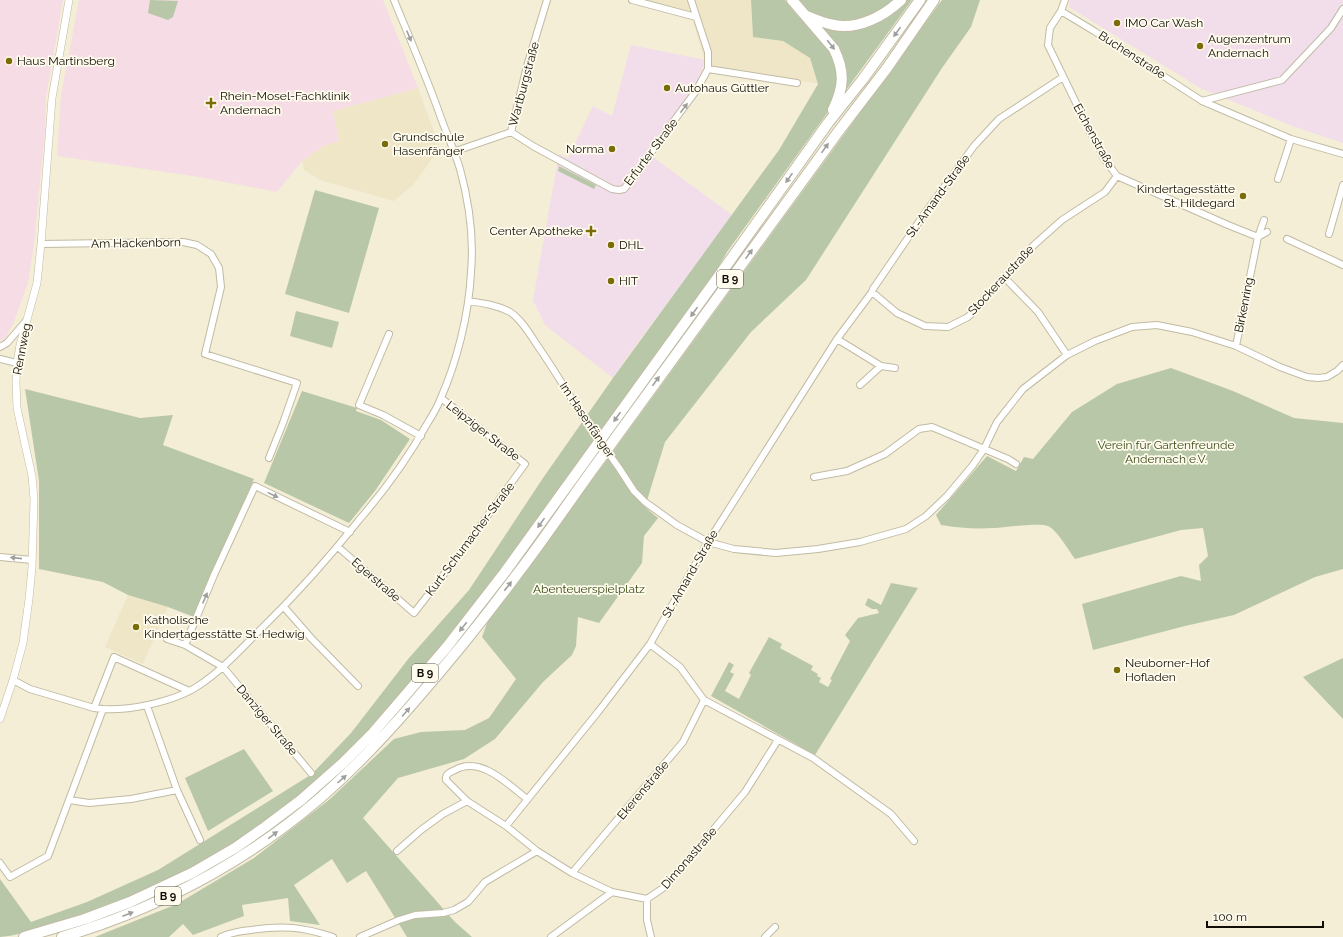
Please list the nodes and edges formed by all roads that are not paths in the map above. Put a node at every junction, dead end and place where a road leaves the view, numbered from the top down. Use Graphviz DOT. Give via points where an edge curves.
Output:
graph roads {
  1 [pos="70,0"];
  2 [pos="394,0"];
  3 [pos="547,0"];
  4 [pos="632,0"];
  5 [pos="691,0"];
  6 [pos="792,0"];
  7 [pos="901,0"];
  8 [pos="920,0"];
  9 [pos="934,0"];
  10 [pos="1065,0"];
  11 [pos="1343,9"];
  12 [pos="1061,11"];
  13 [pos="806,15"];
  14 [pos="696,17"];
  15 [pos="708,69"];
  16 [pos="1063,77"];
  17 [pos="797,83"];
  18 [pos="1202,101"];
  19 [pos="828,123"];
  20 [pos="511,132"];
  21 [pos="1291,139"];
  22 [pos="453,152"];
  23 [pos="1343,154"];
  24 [pos="1117,176"];
  25 [pos="1278,179"];
  26 [pos="1343,185"];
  27 [pos="1264,220"];
  28 [pos="1267,232"];
  29 [pos="1329,234"];
  30 [pos="1258,237"];
  31 [pos="1287,239"];
  32 [pos="41,244"];
  33 [pos="1343,265"];
  34 [pos="1005,278"];
  35 [pos="872,292"];
  36 [pos="468,301"];
  37 [pos="27,320"];
  38 [pos="389,334"];
  39 [pos="837,339"];
  40 [pos="1236,346"];
  41 [pos="0,347"];
  42 [pos="1067,355"];
  43 [pos="0,359"];
  44 [pos="17,363"];
  45 [pos="1343,365"];
  46 [pos="881,366"];
  47 [pos="895,368"];
  48 [pos="860,385"];
  49 [pos="441,398"];
  50 [pos="421,436"];
  51 [pos="984,448"];
  52 [pos="269,458"];
  53 [pos="525,464"];
  54 [pos="1016,464"];
  55 [pos="814,477"];
  56 [pos="350,532"];
  57 [pos="708,542"];
  58 [pos="338,547"];
  59 [pos="0,557"];
  60 [pos="32,560"];
  61 [pos="284,607"];
  62 [pos="414,613"];
  63 [pos="167,639"];
  64 [pos="650,644"];
  65 [pos="185,645"];
  66 [pos="223,666"];
  67 [pos="13,680"];
  68 [pos="358,686"];
  69 [pos="189,691"];
  70 [pos="704,700"];
  71 [pos="146,706"];
  72 [pos="94,708"];
  73 [pos="103,709"];
  74 [pos="0,719"];
  75 [pos="778,740"];
  76 [pos="311,773"];
  77 [pos="177,790"];
  78 [pos="527,799"];
  79 [pos="69,800"];
  80 [pos="467,801"];
  81 [pos="506,826"];
  82 [pos="200,840"];
  83 [pos="914,841"];
  84 [pos="397,851"];
  85 [pos="537,851"];
  86 [pos="0,863"];
  87 [pos="572,873"];
  88 [pos="612,892"];
  89 [pos="647,899"];
  90 [pos="775,927"];
  91 [pos="92,928"];
  92 [pos="241,934"];
  93 [pos="24,937"];
  94 [pos="62,937"];
  95 [pos="79,937"];
  96 [pos="221,937"];
  97 [pos="333,937"];
  98 [pos="360,937"];
  99 [pos="551,937"];
  100 [pos="651,937"];
  101 [pos="765,937"];
  1 -- 32 [label="street, Rennweg" via="52,98"];
  2 -- 22 [label="street, one-way" via="422,66"];
  3 -- 20 [label="street, Wartburgstraße"];
  4 -- 14 [label="street"];
  5 -- 14 [label="street"];
  6 -- 13 [label="highway"];
  7 -- 13 [label="highway" via="880,15 850,26 835,25"];
  8 -- 19 [label="highway, B 9, one-way"];
  91 -- 9 [label="highway, B 9, one-way" via="134,912 241,857 312,805 380,741 430,684 514,579"];
  10 -- 12 [label="street, Eichenstraße"];
  11 -- 18 [label="street" via="1331,28 1282,80"];
  12 -- 16 [label="street, Eichenstraße" via="1050,28 1048,44"];
  12 -- 18 [label="street, Buchenstraße"];
  13 -- 19 [label="highway, one-way" via="834,49 842,70 838,99"];
  14 -- 15 [label="street" via="708,52"];
  15 -- 17 [label="street"];
  20 -- 15 [label="street, Erfurter Straße, one-way" via="612,189 624,189 696,91"];
  16 -- 24 [label="street, Eichenstraße" via="1103,157"];
  16 -- 35 [label="street, St.-Amand-Straße" via="999,120 974,146"];
  18 -- 21 [label="street, Buchenstraße"];
  19 -- 93 [label="highway, B 9, one-way" via="505,572 420,680 372,734 301,800 235,848 192,873 130,902 85,919"];
  20 -- 22 [label="street, Wartburgstraße"];
  21 -- 23 [label="street, Buchenstraße"];
  21 -- 25 [label="street"];
  22 -- 36 [label="street" via="468,204 471,272"];
  24 -- 30 [label="street, Eichenstraße"];
  24 -- 34 [label="street, Stockeraustraße" via="1105,192 1062,220 1034,245"];
  26 -- 29 [label="street"];
  27 -- 30 [label="street, Birkenring"];
  28 -- 30 [label="street"];
  30 -- 40 [label="street, Birkenring"];
  31 -- 33 [label="street"];
  32 -- 37 [label="street, Rennweg" via="37,283"];
  32 -- 52 [label="street, Am Hackenborn" via="184,242 197,245 211,254 219,268 221,287 205,354 296,383"];
  34 -- 35 [label="street, Stockeraustraße" via="968,316 948,327 925,326 897,313"];
  34 -- 42 [label="street" via="1038,312"];
  35 -- 39 [label="street, St.-Amand-Straße"];
  36 -- 49 [label="street" via="454,365"];
  36 -- 57 [label="street, Im Hasenfänger, bridge" via="501,308 519,320 634,491 644,502 677,525"];
  37 -- 41 [label="street" via="7,343"];
  37 -- 44 [label="street, Rennweg"];
  38 -- 50 [label="street" via="359,405"];
  39 -- 46 [label="street"];
  39 -- 57 [label="street, St.-Amand-Straße"];
  40 -- 42 [label="street, Im Hasenfänger" via="1192,332 1157,325 1132,327 1095,340"];
  40 -- 45 [label="street, Birkenring" via="1307,377 1327,377"];
  42 -- 51 [label="street, Im Hasenfänger" via="1023,389 997,422"];
  43 -- 44 [label="street"];
  44 -- 60 [label="street, Rennweg" via="17,408 33,482"];
  46 -- 47 [label="street"];
  46 -- 48 [label="street"];
  49 -- 50 [label="street"];
  49 -- 53 [label="street, Leipziger Straße"];
  50 -- 56 [label="street" via="386,488"];
  51 -- 54 [label="street"];
  51 -- 55 [label="street" via="932,427 919,429 885,454 847,471"];
  51 -- 57 [label="street, Im Hasenfänger" via="947,496 926,516 906,529 860,542 776,553 734,549"];
  53 -- 62 [label="street, Kurt-Schumacher-Straße"];
  56 -- 58 [label="street"];
  65 -- 56 [label="street, one-way" via="255,486"];
  57 -- 64 [label="street, St.-Amand-Straße"];
  58 -- 61 [label="street"];
  58 -- 62 [label="street, Egerstraße"];
  60 -- 59 [label="street, one-way"];
  60 -- 67 [label="street, Rennweg" via="23,643"];
  61 -- 66 [label="street"];
  61 -- 68 [label="street"];
  63 -- 65 [label="street"];
  64 -- 70 [label="street" via="680,667"];
  64 -- 78 [label="street, St.-Amand-Straße"];
  65 -- 66 [label="street"];
  66 -- 69 [label="street"];
  66 -- 76 [label="street, Danziger Straße"];
  67 -- 72 [label="street" via="30,689"];
  67 -- 74 [label="street, Rennweg"];
  69 -- 71 [label="street"];
  69 -- 72 [label="street" via="114,657"];
  70 -- 75 [label="street"];
  70 -- 87 [label="street, Ekerenstraße" via="683,742"];
  71 -- 73 [label="street"];
  71 -- 77 [label="street"];
  72 -- 73 [label="street"];
  73 -- 79 [label="street"];
  75 -- 83 [label="street" via="813,758 891,814"];
  75 -- 89 [label="street, Dimonastraße" via="745,792 666,886"];
  77 -- 79 [label="street" via="96,803"];
  77 -- 82 [label="street"];
  78 -- 80 [label="street" via="492,772 480,767 459,768 445,777"];
  78 -- 81 [label="street, St.-Amand-Straße"];
  79 -- 86 [label="street" via="48,856 10,877"];
  80 -- 81 [label="street"];
  80 -- 84 [label="street" via="443,814"];
  81 -- 85 [label="street"];
  85 -- 87 [label="street"];
  85 -- 98 [label="street" via="485,882 468,902 454,910 415,915"];
  87 -- 88 [label="street"];
  88 -- 89 [label="street"];
  88 -- 99 [label="street"];
  89 -- 100 [label="street" via="646,920"];
  90 -- 101 [label="street"];
  91 -- 94 [label="highway, B 9"];
  91 -- 95 [label="highway"];
  92 -- 96 [label="street"];
  92 -- 97 [label="street" via="288,927 303,928"];
}
